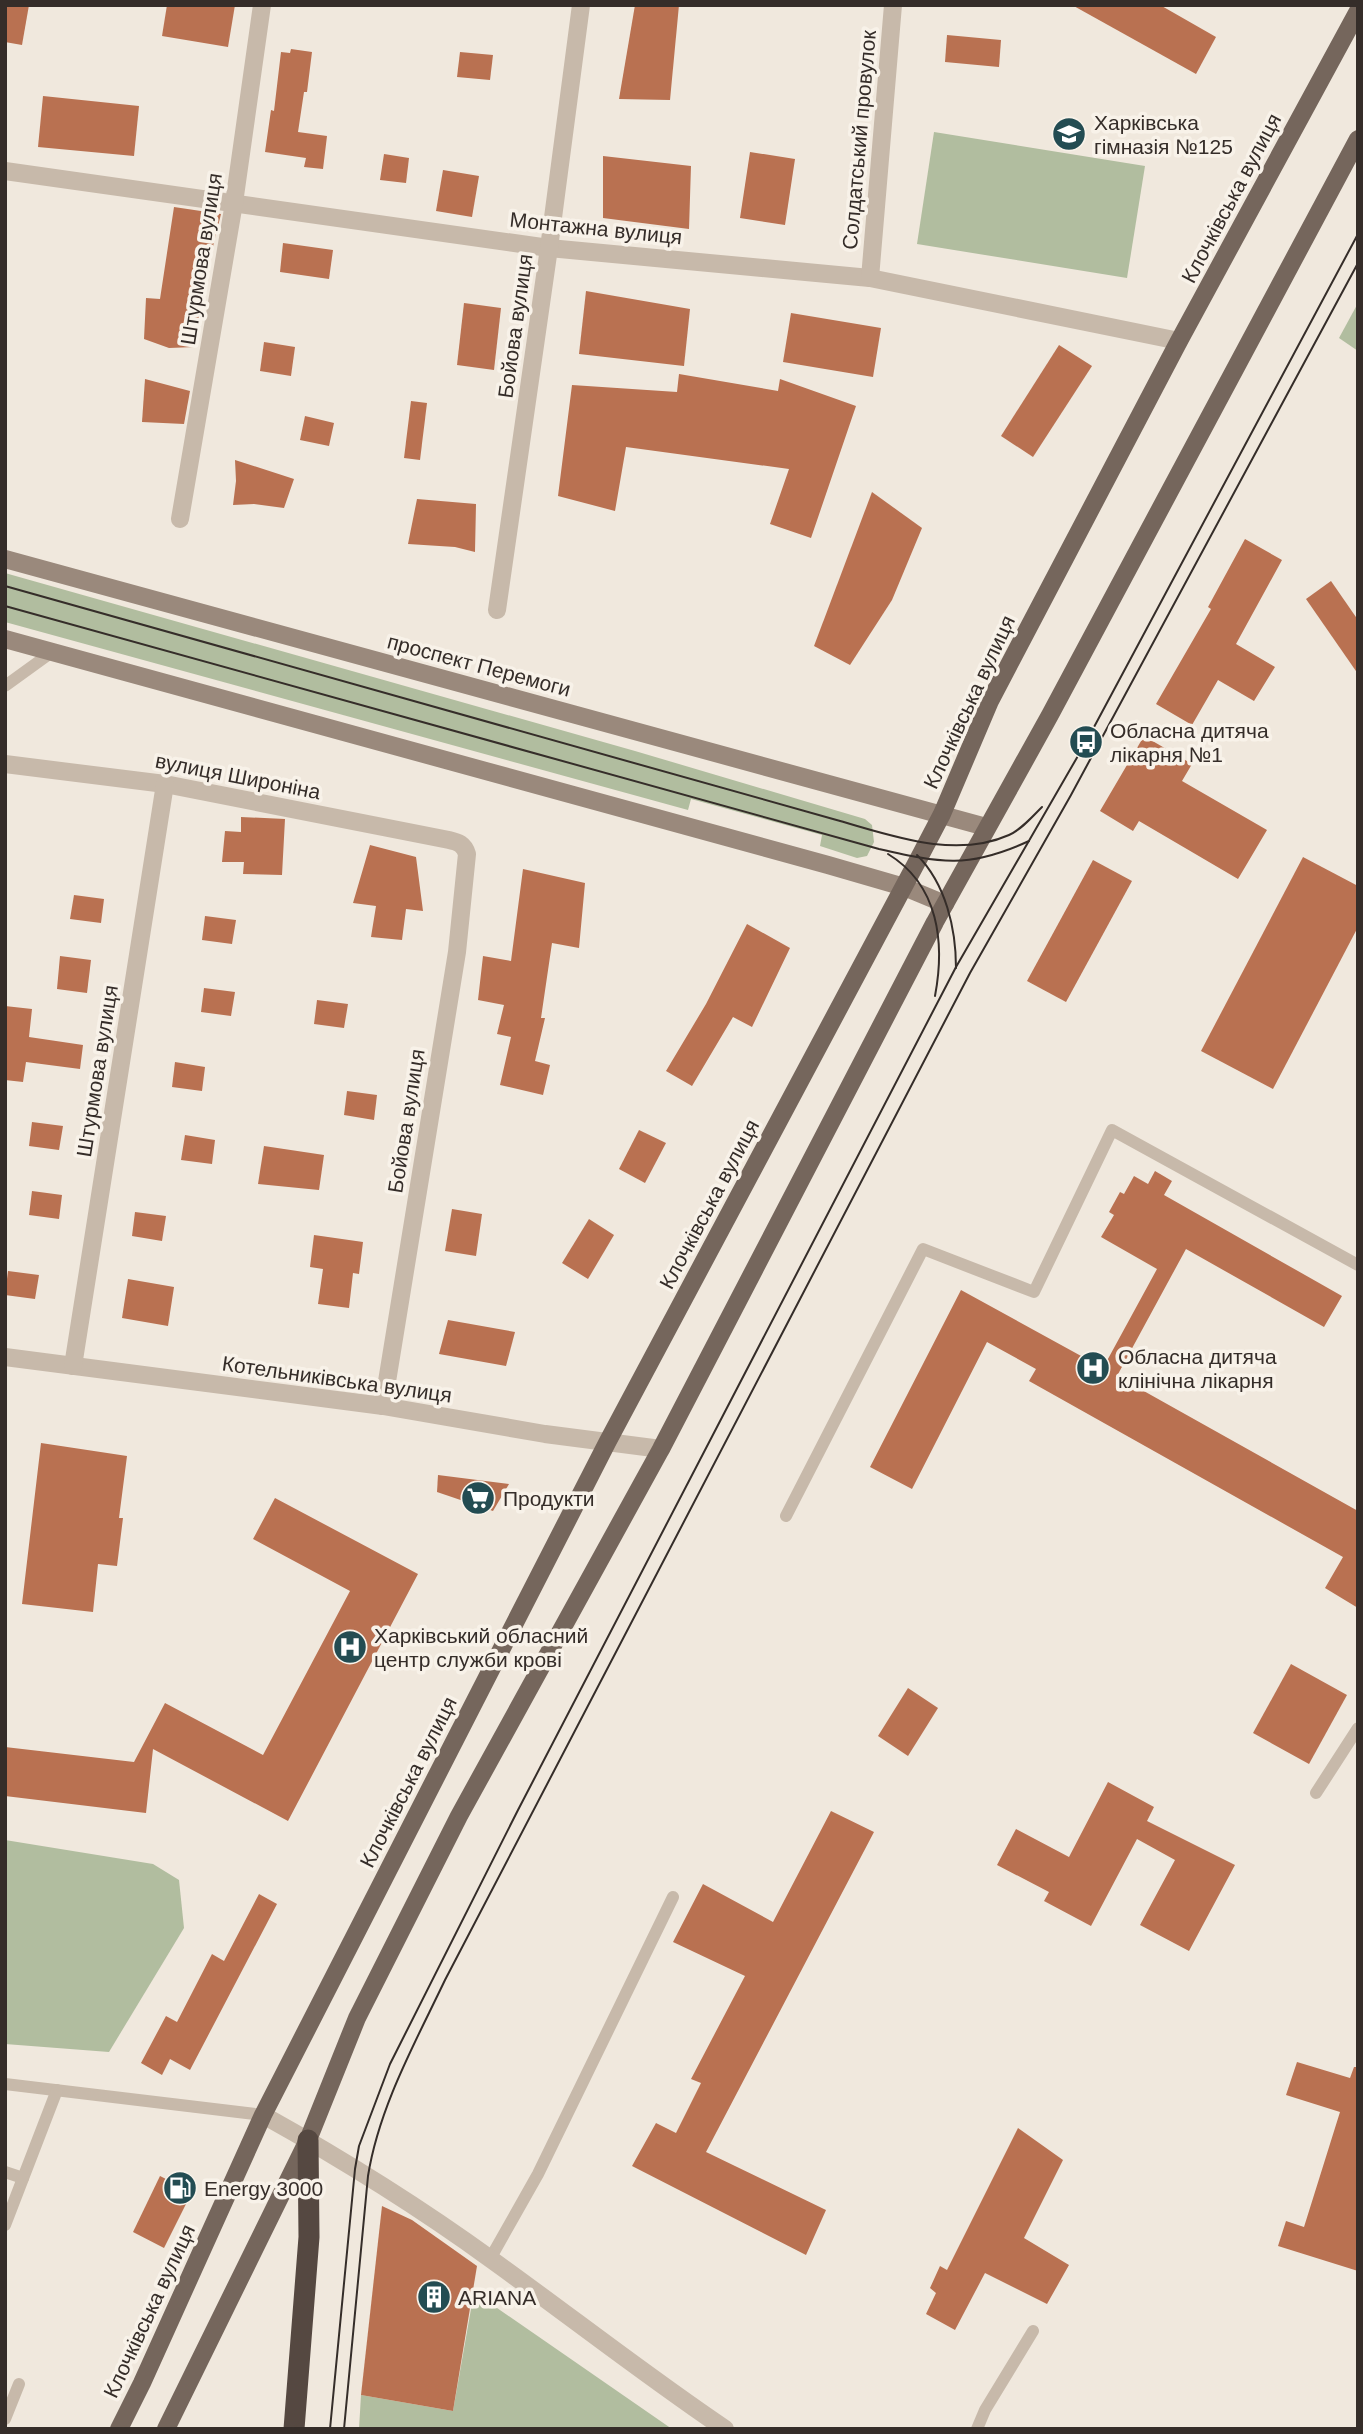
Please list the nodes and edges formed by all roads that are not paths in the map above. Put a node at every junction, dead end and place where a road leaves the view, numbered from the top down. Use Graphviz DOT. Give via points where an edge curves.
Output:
graph roads {
  1 [pos="262,5"];
  2 [pos="580,5"];
  3 [pos="893,5"];
  4 [pos="1358,11"];
  5 [pos="1358,139"];
  6 [pos="5,171"];
  7 [pos="234,203"];
  8 [pos="549,248"];
  9 [pos="870,278"];
  10 [pos="1179,341"];
  11 [pos="180,519"];
  12 [pos="5,559"];
  13 [pos="497,610"];
  14 [pos="5,639"];
  15 [pos="52,652"];
  16 [pos="5,686"];
  17 [pos="5,764"];
  18 [pos="165,784"];
  19 [pos="942,814"];
  20 [pos="986,827"];
  21 [pos="461,844"];
  22 [pos="904,887"];
  23 [pos="946,904"];
  24 [pos="1358,1265"];
  25 [pos="5,1357"];
  26 [pos="73,1366"];
  27 [pos="383,1406"];
  28 [pos="608,1441"];
  29 [pos="661,1448"];
  30 [pos="786,1516"];
  31 [pos="1358,1728"];
  32 [pos="1316,1793"];
  33 [pos="673,1897"];
  34 [pos="5,2084"];
  35 [pos="57,2090"];
  36 [pos="263,2115"];
  37 [pos="308,2140"];
  38 [pos="5,2172"];
  39 [pos="23,2178"];
  40 [pos="5,2225"];
  41 [pos="489,2259"];
  42 [pos="1033,2331"];
  43 [pos="19,2384"];
  44 [pos="5,2419"];
  45 [pos="119,2429"];
  46 [pos="166,2429"];
  47 [pos="294,2429"];
  48 [pos="725,2429"];
  49 [pos="976,2429"];
  1 -- 7 [label="street, Штурмова вулиця"];
  2 -- 8 [label="street, Бойова вулиця"];
  3 -- 9 [label="street, Солдатський провулок"];
  4 -- 10 [label="main road, Клочківська вулиця"];
  5 -- 20 [label="main road"];
  6 -- 7 [label="street, Монтажна вулиця"];
  7 -- 8 [label="street, Монтажна вулиця"];
  7 -- 11 [label="street, Штурмова вулиця"];
  8 -- 9 [label="street, Монтажна вулиця"];
  8 -- 13 [label="street, Бойова вулиця"];
  9 -- 10 [label="street, Монтажна вулиця"];
  10 -- 19 [label="main road, Клочківська вулиця" via="990,701"];
  12 -- 19 [label="main road, проспект Перемоги"];
  14 -- 15 [label="main road"];
  15 -- 16 [label="lane"];
  15 -- 22 [label="main road"];
  17 -- 18 [label="street, вулиця Широніна"];
  18 -- 21 [label="street, вулиця Широніна"];
  18 -- 26 [label="street, Штурмова вулиця"];
  19 -- 20 [label="main road, проспект Перемоги"];
  19 -- 22 [label="main road, Клочківська вулиця"];
  20 -- 23 [label="main road"];
  21 -- 27 [label="street, Бойова вулиця" via="467,854 457,951"];
  22 -- 23 [label="main road"];
  22 -- 28 [label="main road, Клочківська вулиця"];
  23 -- 29 [label="main road"];
  24 -- 30 [label="lane" via="1112,1130 1034,1292 923,1249"];
  25 -- 26 [label="street, Котельниківська вулиця"];
  26 -- 27 [label="street, Котельниківська вулиця"];
  27 -- 28 [label="street, Котельниківська вулиця"];
  28 -- 29 [label="street, Котельниківська вулиця"];
  28 -- 36 [label="main road, Клочківська вулиця"];
  29 -- 37 [label="main road" via="459,1816 358,2018"];
  31 -- 32 [label="lane"];
  33 -- 41 [label="lane" via="538,2174"];
  34 -- 35 [label="lane"];
  35 -- 36 [label="lane"];
  35 -- 39 [label="lane"];
  36 -- 37 [label="street"];
  36 -- 45 [label="main road, Клочківська вулиця"];
  37 -- 41 [label="street"];
  37 -- 46 [label="main road"];
  37 -- 47 [label="highway" via="309,2237"];
  38 -- 39 [label="lane"];
  39 -- 40 [label="lane"];
  41 -- 48 [label="street"];
  42 -- 49 [label="lane"];
  43 -- 44 [label="lane"];
}
